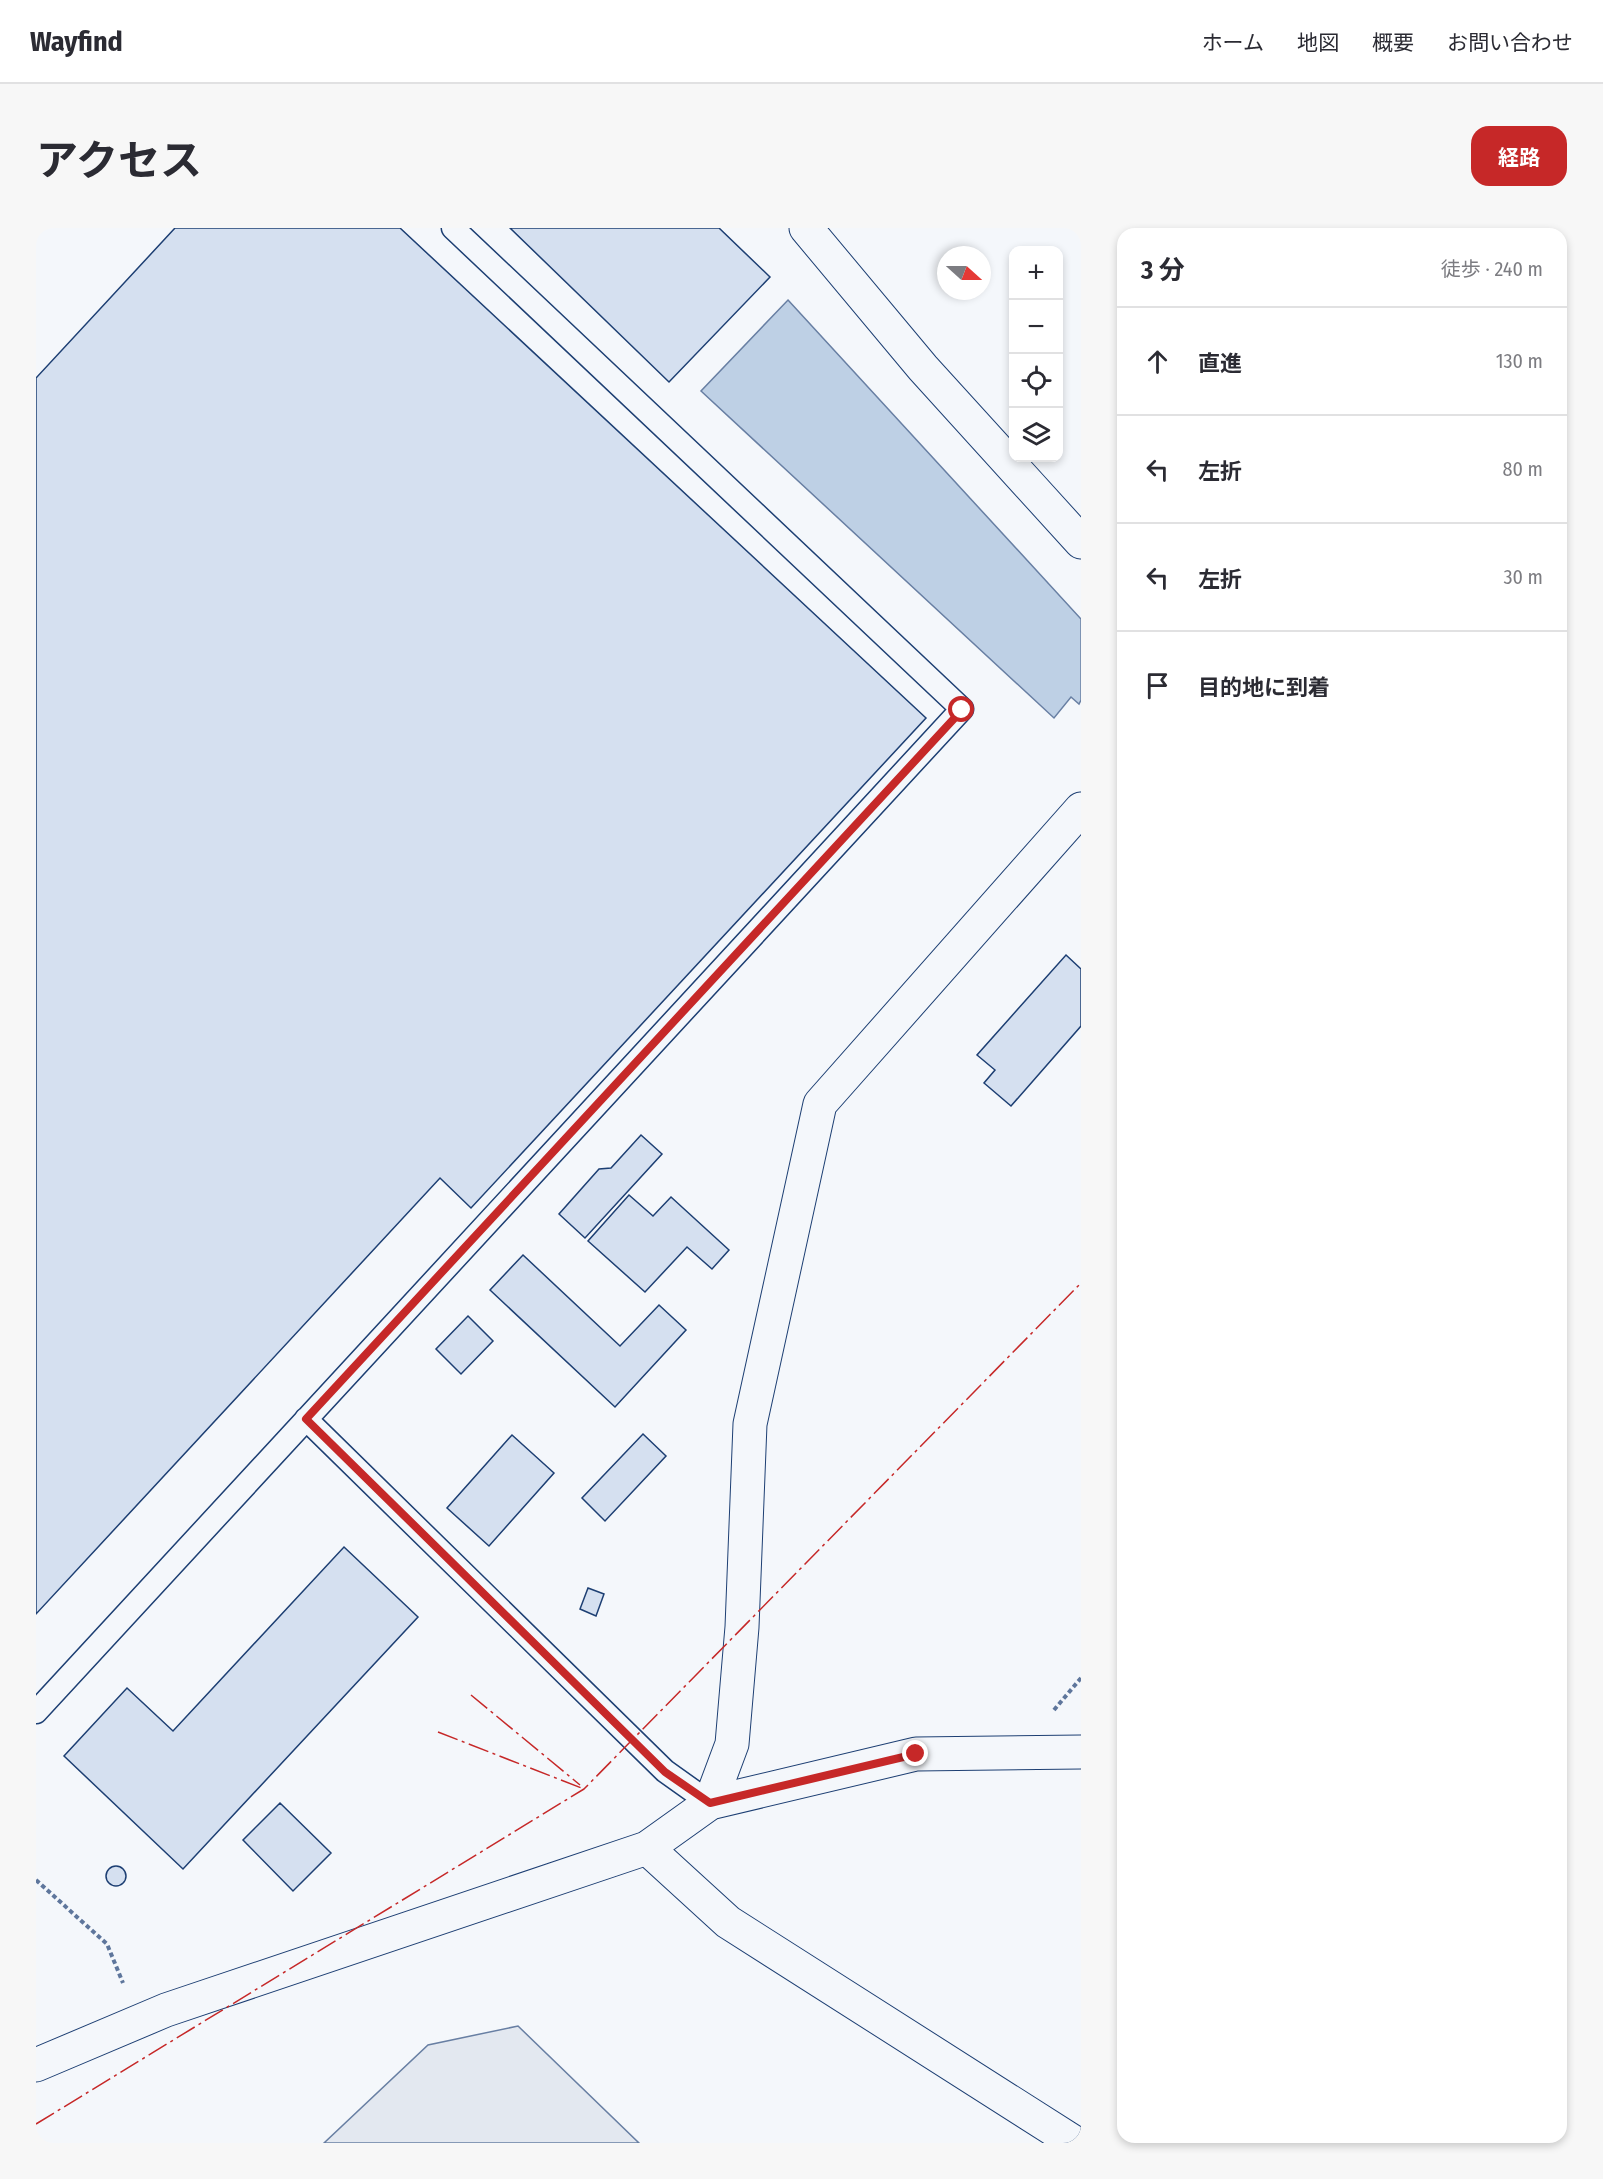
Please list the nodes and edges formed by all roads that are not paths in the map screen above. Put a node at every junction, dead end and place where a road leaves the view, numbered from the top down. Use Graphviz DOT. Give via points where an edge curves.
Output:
graph roads {
  1 [pos="453,228"];
  2 [pos="806,228"];
  3 [pos="1081,542"];
  4 [pos="1081,809"];
  5 [pos="306,1419"];
  6 [pos="36,1712"];
  7 [pos="1081,1752"];
  8 [pos="710,1803"];
  9 [pos="647,1848"];
  10 [pos="36,2065"];
  11 [pos="1075,2143"];
  1 -- 5 [label="lane" via="962,710"];
  2 -- 3 [label="street" via="923,368"];
  4 -- 8 [label="street" via="820,1104 750,1424 742,1627 732,1744"];
  5 -- 6 [label="lane"];
  5 -- 8 [label="lane" via="665,1772"];
  7 -- 8 [label="street" via="916,1754"];
  8 -- 9 [label="street"];
  9 -- 10 [label="street" via="166,2010"];
  9 -- 11 [label="street" via="728,1922"];
}
